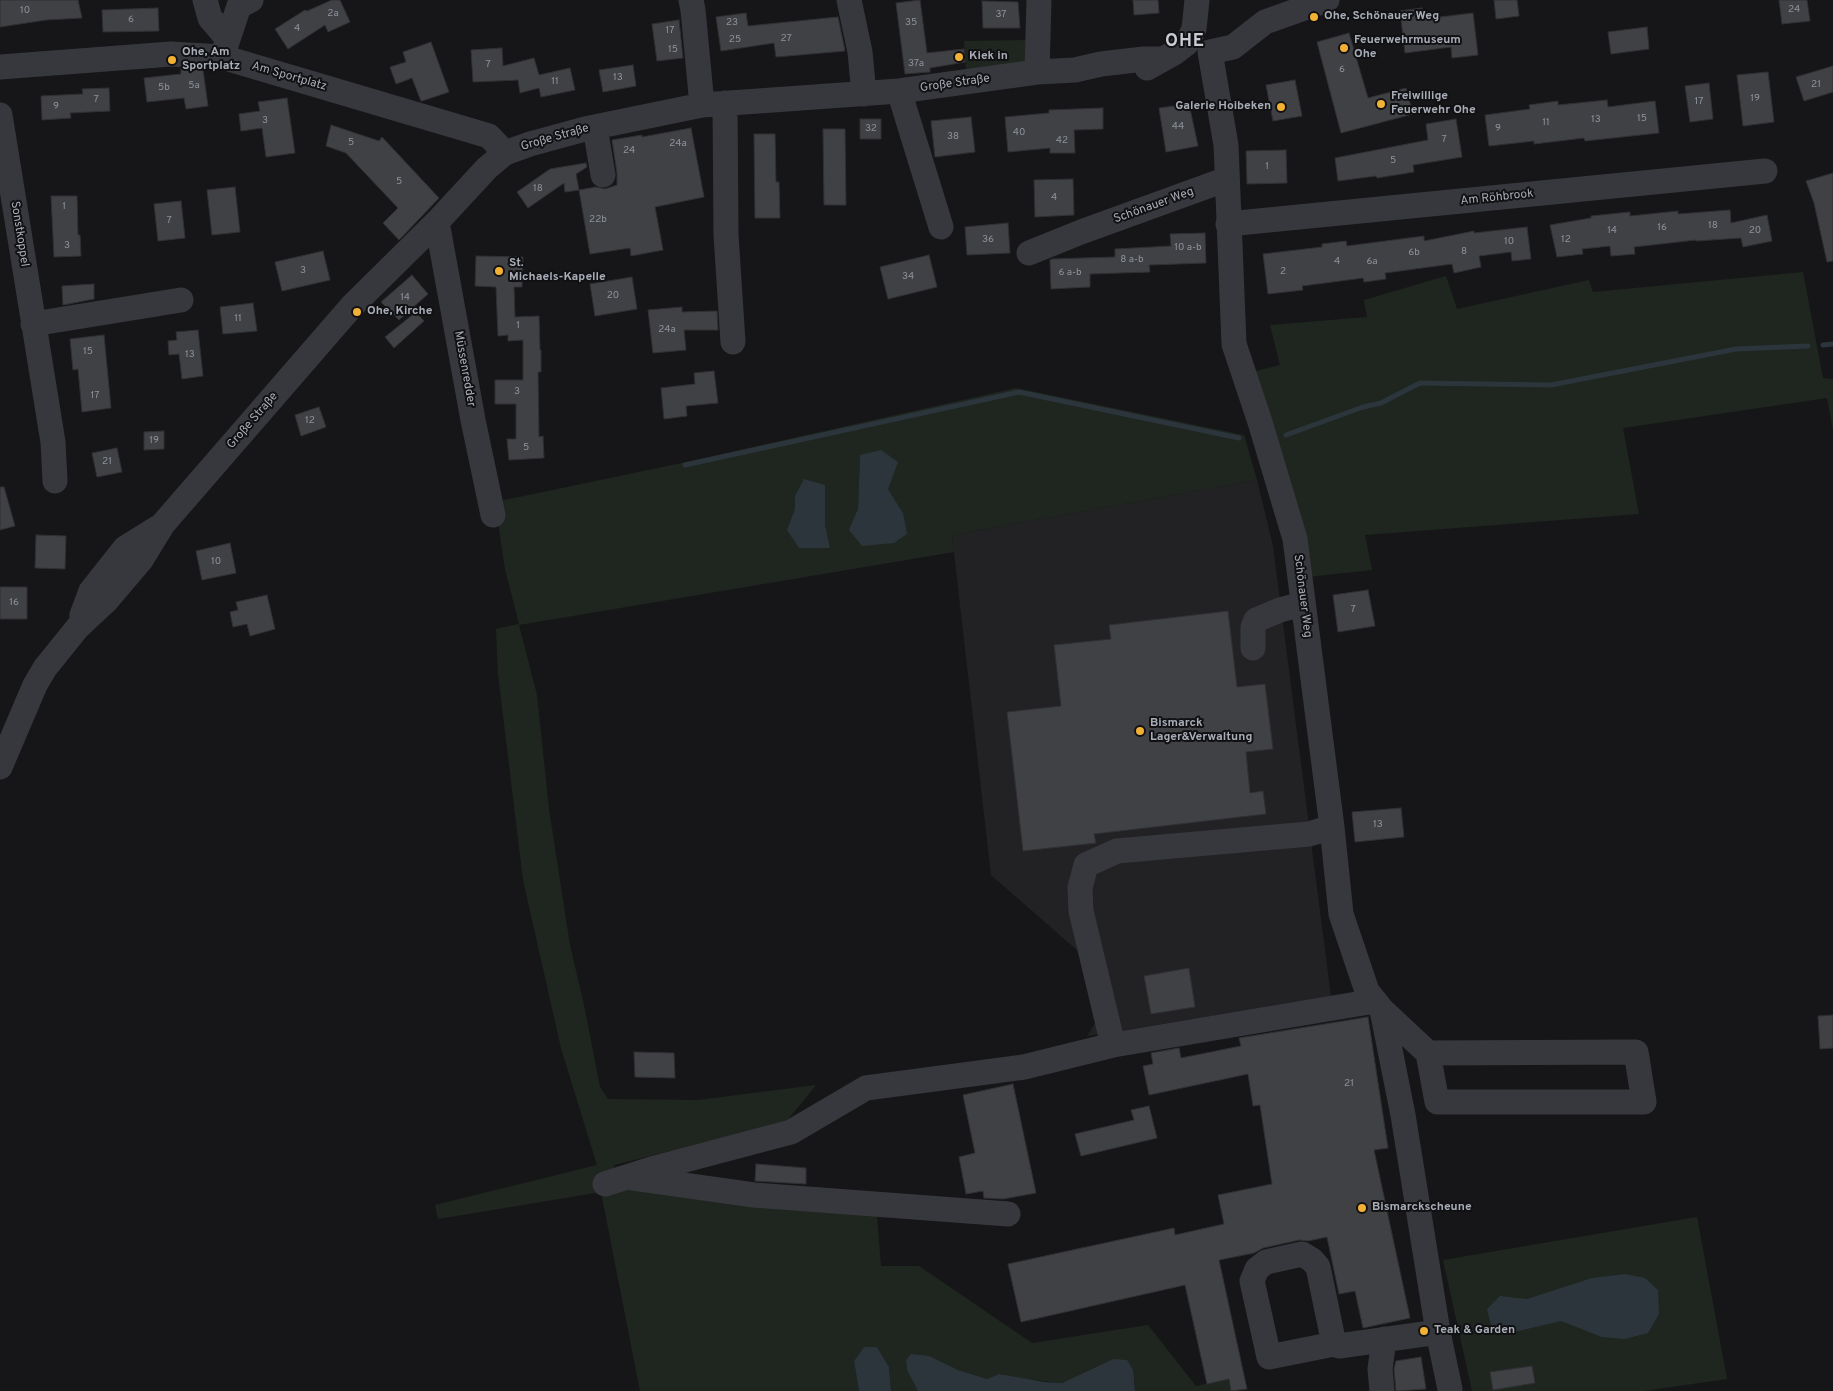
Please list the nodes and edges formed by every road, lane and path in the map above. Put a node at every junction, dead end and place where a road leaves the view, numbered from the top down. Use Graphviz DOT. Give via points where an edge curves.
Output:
graph roads {
  1 [pos="205,0"];
  2 [pos="251,0"];
  3 [pos="690,0"];
  4 [pos="849,0"];
  5 [pos="1039,0"];
  6 [pos="1197,0"];
  7 [pos="1327,0"];
  8 [pos="1187,43"];
  9 [pos="225,48"];
  10 [pos="1210,52"];
  11 [pos="0,67"];
  12 [pos="1037,72"];
  13 [pos="898,91"];
  14 [pos="864,94"];
  15 [pos="714,104"];
  16 [pos="0,115"];
  17 [pos="595,127"];
  18 [pos="505,154"];
  19 [pos="1765,171"];
  20 [pos="603,175"];
  21 [pos="1227,180"];
  22 [pos="437,222"];
  23 [pos="1228,224"];
  24 [pos="941,227"];
  25 [pos="1029,253"];
  26 [pos="181,300"];
  27 [pos="33,324"];
  28 [pos="733,342"];
  29 [pos="56,481"];
  30 [pos="494,515"];
  31 [pos="1302,604"];
  32 [pos="1253,648"];
  33 [pos="0,767"];
  34 [pos="1332,827"];
  35 [pos="1379,1005"];
  36 [pos="1113,1045"];
  37 [pos="1428,1052"];
  38 [pos="1437,1102"];
  39 [pos="1403,1115"];
  40 [pos="1008,1214"];
  41 [pos="1438,1332"];
  42 [pos="1384,1339"];
  43 [pos="1334,1344"];
  44 [pos="1450,1389"];
  45 [pos="1382,1391"];
  1 -- 9 [label="street"];
  2 -- 9 [label="street" via="239,6"];
  3 -- 15 [label="street"];
  4 -- 14 [label="street" via="860,52"];
  5 -- 12 [label="street"];
  6 -- 8 [label="street" via="1194,29"];
  7 -- 10 [label="street" via="1265,22 1232,47"];
  8 -- 10 [label="street"];
  8 -- 12 [label="street, Große Straße" via="1162,59"];
  9 -- 11 [label="street, Am Sportplatz"];
  9 -- 18 [label="street, Am Sportplatz" via="489,136"];
  10 -- 21 [label="street, Schönauer Weg" via="1226,145"];
  12 -- 13 [label="street, Große Straße"];
  13 -- 14 [label="street, Große Straße"];
  13 -- 24 [label="street"];
  14 -- 15 [label="street, Große Straße"];
  15 -- 17 [label="street, Große Straße"];
  15 -- 28 [label="street"];
  16 -- 27 [label="street, Sonstkoppel"];
  17 -- 18 [label="street, Große Straße"];
  17 -- 20 [label="street"];
  18 -- 22 [label="street, Große Straße" via="487,168"];
  19 -- 23 [label="street, Am Röhbrook"];
  21 -- 23 [label="street, Schönauer Weg"];
  21 -- 25 [label="street, Schönauer Weg"];
  22 -- 30 [label="street, Müssenredder"];
  22 -- 33 [label="street, Große Straße" via="352,306 163,524 125,548 91,591 78,627 45,668"];
  23 -- 31 [label="street, Schönauer Weg" via="1234,344 1294,539"];
  26 -- 27 [label="street"];
  27 -- 29 [label="street, Sonstkoppel" via="53,442"];
  31 -- 32 [label="street" via="1256,620"];
  31 -- 34 [label="street, Schönauer Weg"];
  34 -- 35 [label="street, Schönauer Weg" via="1341,914 1367,991"];
  34 -- 36 [label="street" via="1309,834 1118,851 1086,864 1080,888 1081,911"];
  35 -- 36 [label="street"];
  35 -- 37 [label="street"];
  35 -- 39 [label="street"];
  36 -- 40 [label="street" via="1024,1067 866,1088 791,1132 617,1180 754,1195"];
  37 -- 38 [label="street"];
  37 -- 38 [label="street" via="1636,1052 1644,1102"];
  38 -- 39 [label="street"];
  39 -- 41 [label="street"];
  41 -- 42 [label="street"];
  41 -- 44 [label="street"];
  42 -- 43 [label="street"];
  42 -- 45 [label="street" via="1380,1369"];
}
